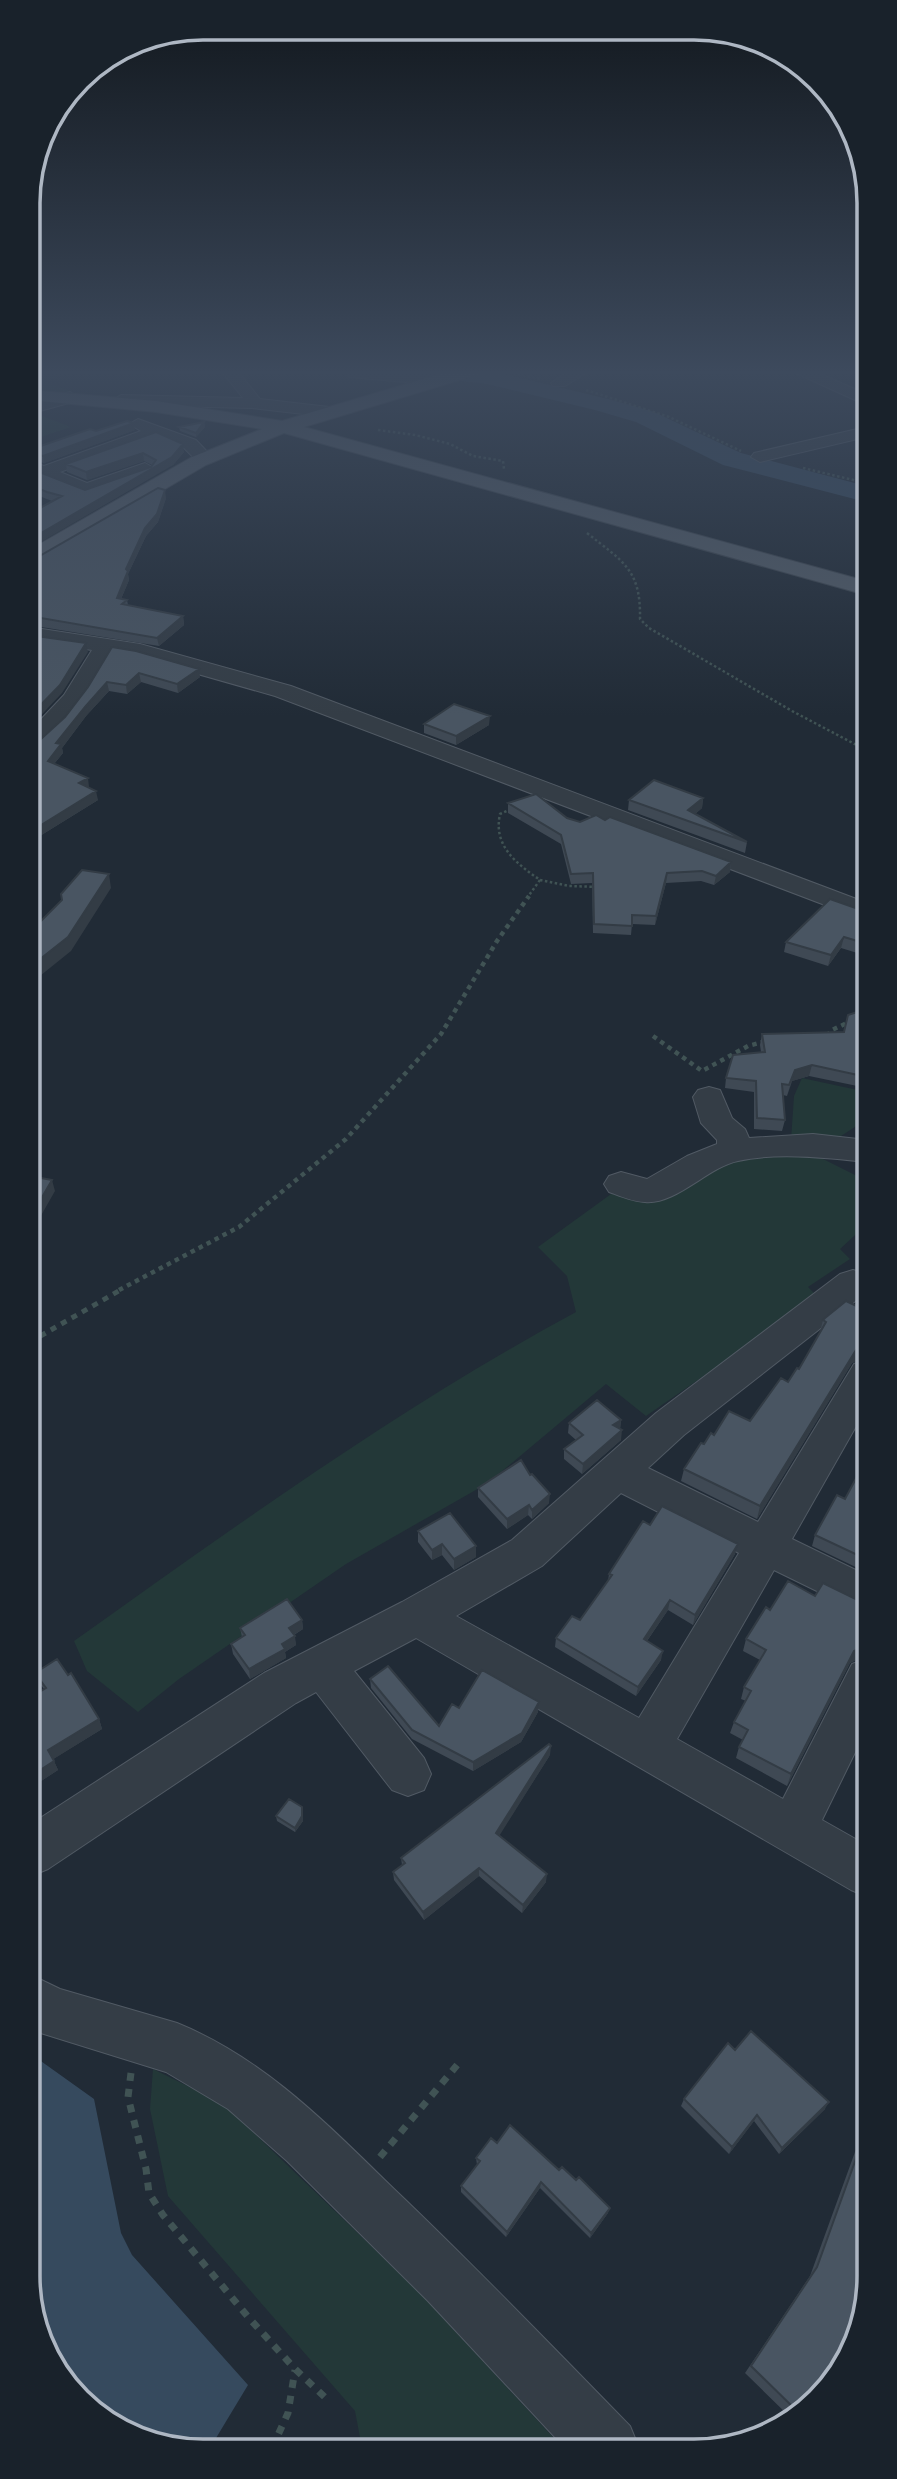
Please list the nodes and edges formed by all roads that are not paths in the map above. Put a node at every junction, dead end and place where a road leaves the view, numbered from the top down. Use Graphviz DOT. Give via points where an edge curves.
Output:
graph roads {
  1 [pos="76,485"];
  2 [pos="103,485"];
  3 [pos="155,485"];
  4 [pos="492,485"];
  5 [pos="41,552"];
  6 [pos="857,586"];
  7 [pos="41,636"];
  8 [pos="105,646"];
  9 [pos="41,735"];
  10 [pos="857,910"];
  11 [pos="709,1097"];
  12 [pos="733,1150"];
  13 [pos="857,1150"];
  14 [pos="621,1184"];
  15 [pos="856,1284"];
  16 [pos="856,1396"];
  17 [pos="619,1472"];
  18 [pos="766,1546"];
  19 [pos="856,1591"];
  20 [pos="417,1616"];
  21 [pos="321,1665"];
  22 [pos="856,1702"];
  23 [pos="648,1746"];
  24 [pos="408,1774"];
  25 [pos="793,1829"];
  26 [pos="40,1846"];
  27 [pos="856,1866"];
  28 [pos="40,2007"];
  29 [pos="599,2439"];
  1 -- 2 [label="street" via="87,489"];
  3 -- 5 [label="main road"];
  4 -- 6 [label="main road"];
  7 -- 8 [label="street"];
  8 -- 9 [label="street" via="89,679"];
  8 -- 10 [label="street" via="141,651 282,691"];
  11 -- 12 [label="street" via="717,1123 733,1137"];
  12 -- 13 [label="street" via="813,1145"];
  12 -- 14 [label="street" via="647,1191"];
  15 -- 17 [label="street" via="670,1424"];
  16 -- 18 [label="street"];
  17 -- 18 [label="street"];
  17 -- 20 [label="street" via="527,1553"];
  18 -- 19 [label="street"];
  18 -- 23 [label="street"];
  20 -- 21 [label="street"];
  20 -- 23 [label="street"];
  21 -- 24 [label="street"];
  21 -- 26 [label="street"];
  22 -- 25 [label="street"];
  23 -- 25 [label="street"];
  25 -- 27 [label="street"];
  28 -- 29 [label="street" via="177,2049 247,2090 354,2188"];
}
